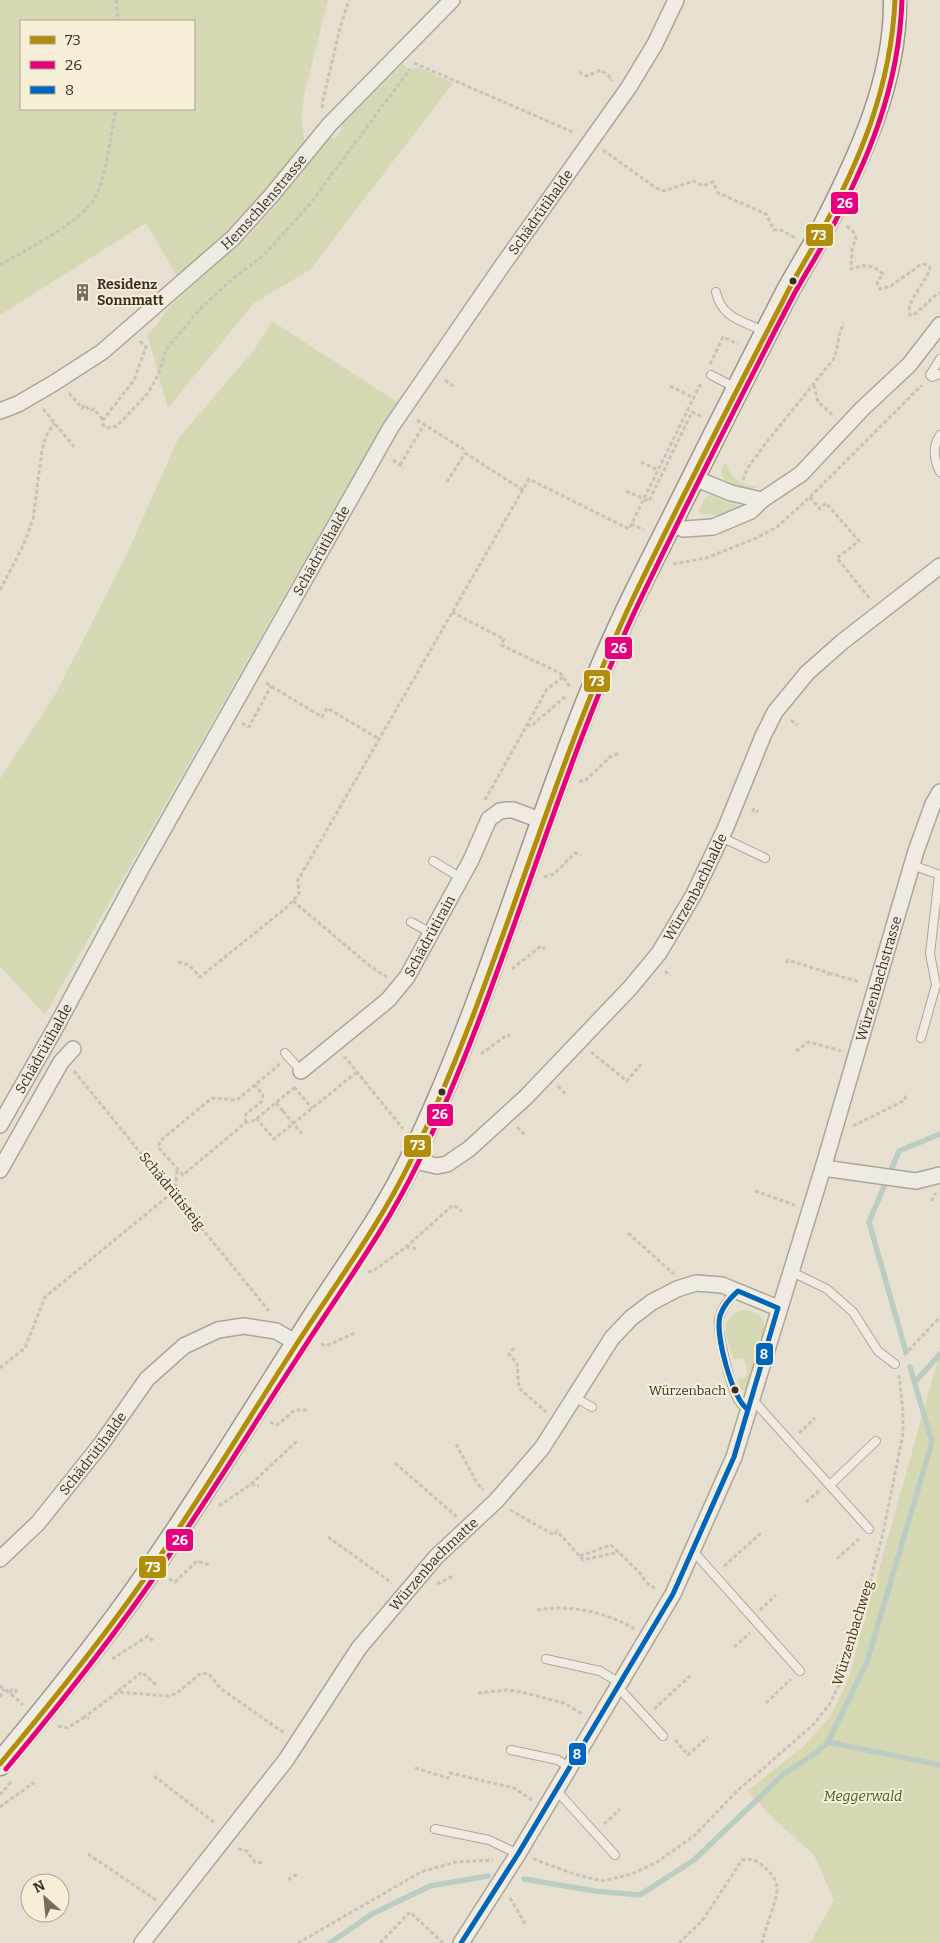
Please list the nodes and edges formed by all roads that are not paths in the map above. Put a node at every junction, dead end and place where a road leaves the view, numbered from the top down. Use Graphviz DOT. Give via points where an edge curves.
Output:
graph roads {
  1 [pos="452,0"];
  2 [pos="676,0"];
  3 [pos="895,0"];
  4 [pos="716,292"];
  5 [pos="940,325"];
  6 [pos="767,332"];
  7 [pos="940,359"];
  8 [pos="708,374"];
  9 [pos="940,374"];
  10 [pos="738,389"];
  11 [pos="0,411"];
  12 [pos="940,435"];
  13 [pos="940,472"];
  14 [pos="694,478"];
  15 [pos="762,500"];
  16 [pos="671,524"];
  17 [pos="940,566"];
  18 [pos="940,792"];
  19 [pos="543,821"];
  20 [pos="721,837"];
  21 [pos="765,858"];
  22 [pos="433,861"];
  23 [pos="912,865"];
  24 [pos="940,875"];
  25 [pos="461,878"];
  26 [pos="410,922"];
  27 [pos="431,933"];
  28 [pos="921,1038"];
  29 [pos="74,1049"];
  30 [pos="287,1056"];
  31 [pos="300,1071"];
  32 [pos="0,1125"];
  33 [pos="412,1160"];
  34 [pos="823,1168"];
  35 [pos="0,1170"];
  36 [pos="940,1174"];
  37 [pos="790,1271"];
  38 [pos="738,1291"];
  39 [pos="778,1308"];
  40 [pos="297,1343"];
  41 [pos="896,1364"];
  42 [pos="574,1397"];
  43 [pos="749,1404"];
  44 [pos="592,1407"];
  45 [pos="876,1441"];
  46 [pos="830,1485"];
  47 [pos="870,1529"];
  48 [pos="693,1551"];
  49 [pos="0,1559"];
  50 [pos="546,1659"];
  51 [pos="800,1671"];
  52 [pos="619,1685"];
  53 [pos="663,1736"];
  54 [pos="511,1750"];
  55 [pos="0,1764"];
  56 [pos="570,1768"];
  57 [pos="556,1790"];
  58 [pos="435,1829"];
  59 [pos="615,1855"];
  60 [pos="523,1856"];
  61 [pos="142,1943"];
  62 [pos="461,1943"];
  1 -- 11 [label="street, Hemschlenstrasse" via="330,124 233,238 61,387"];
  2 -- 32 [label="street, Schädrütihalde" via="629,87 391,428 146,859"];
  3 -- 6 [label="main road" via="889,61 860,152 822,231"];
  4 -- 6 [label="lane" via="724,311"];
  5 -- 15 [label="street" via="908,365 801,474"];
  6 -- 10 [label="main road"];
  7 -- 9 [label="lane" via="930,375"];
  8 -- 10 [label="lane"];
  10 -- 14 [label="main road"];
  12 -- 13 [label="lane" via="934,456"];
  14 -- 15 [label="street" via="731,493"];
  14 -- 16 [label="main road"];
  15 -- 16 [label="street" via="751,511 713,527 684,529"];
  16 -- 19 [label="main road" via="594,685"];
  17 -- 20 [label="street, Würzenbachhalde" via="842,642 808,673 775,712"];
  18 -- 23 [label="street, Würzenbachstrasse"];
  19 -- 25 [label="street, Schädrütirain" via="513,810 495,814 486,825"];
  19 -- 33 [label="main road" via="457,1054"];
  20 -- 21 [label="lane"];
  20 -- 33 [label="street, Würzenbachhalde" via="694,894 659,952 630,988 551,1072 458,1158 437,1166"];
  22 -- 25 [label="lane"];
  23 -- 24 [label="lane"];
  23 -- 34 [label="street, Würzenbachstrasse"];
  24 -- 28 [label="lane" via="930,954 936,985"];
  25 -- 27 [label="street, Schädrütirain"];
  26 -- 27 [label="lane"];
  27 -- 31 [label="street, Schädrütirain" via="407,977 388,1000"];
  29 -- 35 [label="street, Schädrütihalde" via="62,1062"];
  30 -- 31 [label="lane"];
  33 -- 40 [label="main road" via="370,1234"];
  34 -- 36 [label="street" via="916,1181"];
  34 -- 37 [label="street, Würzenbachstrasse"];
  37 -- 39 [label="street, Würzenbachstrasse"];
  37 -- 41 [label="lane" via="827,1289 853,1312 878,1351"];
  38 -- 39 [label="street, Würzenbachmatte"];
  38 -- 42 [label="street, Würzenbachmatte" via="722,1285 696,1283 652,1302 612,1338"];
  38 -- 43 [label="lane" via="723,1309 718,1333 736,1396"];
  39 -- 43 [label="street, Würzenbachstrasse"];
  40 -- 49 [label="street, Schädrütihalde" via="276,1332 244,1326 218,1330 184,1346 147,1379 102,1443 38,1523"];
  40 -- 55 [label="main road" via="131,1598"];
  42 -- 44 [label="lane"];
  42 -- 61 [label="street, Würzenbachmatte" via="542,1448 496,1501 436,1557 359,1648 286,1760"];
  43 -- 46 [label="lane"];
  43 -- 48 [label="street, Würzenbachstrasse" via="734,1458"];
  45 -- 46 [label="lane"];
  46 -- 47 [label="lane"];
  48 -- 51 [label="lane"];
  48 -- 52 [label="street, Würzenbachstrasse" via="670,1598"];
  50 -- 52 [label="lane" via="600,1671"];
  52 -- 53 [label="lane"];
  52 -- 56 [label="street, Würzenbachstrasse"];
  54 -- 56 [label="lane" via="558,1760"];
  56 -- 57 [label="street, Würzenbachstrasse"];
  57 -- 59 [label="lane"];
  57 -- 60 [label="street, Würzenbachstrasse"];
  58 -- 60 [label="lane" via="489,1840"];
  60 -- 62 [label="street, Würzenbachstrasse" via="496,1887"];
}
